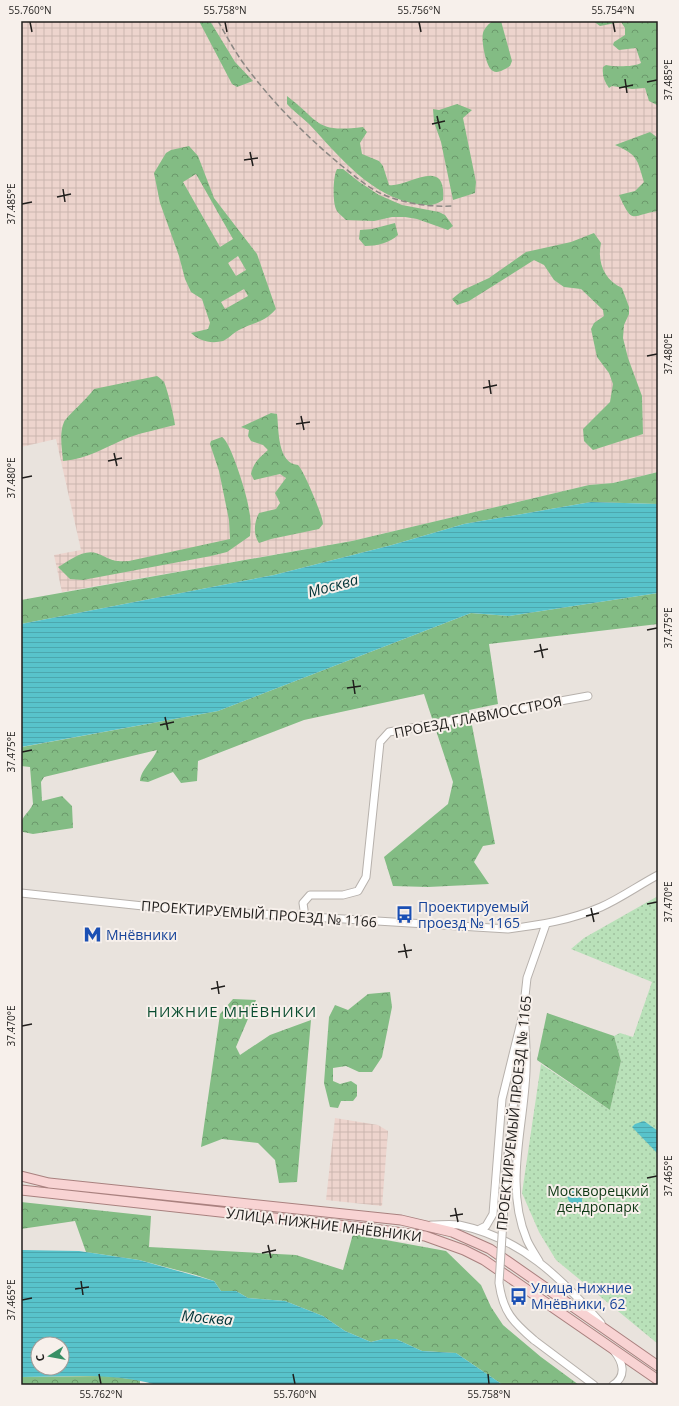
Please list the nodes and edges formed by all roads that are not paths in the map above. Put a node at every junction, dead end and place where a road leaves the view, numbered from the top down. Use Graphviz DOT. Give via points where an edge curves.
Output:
graph roads {
  1 [pos="588,696"];
  2 [pos="658,874"];
  3 [pos="21,894"];
  4 [pos="305,917"];
  5 [pos="546,924"];
  6 [pos="524,1010"];
  7 [pos="21,1177"];
  8 [pos="21,1190"];
  9 [pos="208,1200"];
  10 [pos="206,1211"];
  11 [pos="427,1224"];
  12 [pos="478,1230"];
  13 [pos="539,1261"];
  14 [pos="608,1331"];
  15 [pos="612,1348"];
  16 [pos="658,1366"];
  17 [pos="658,1380"];
  18 [pos="594,1385"];
  19 [pos="613,1385"];
  1 -- 4 [label="street, ПРОЕЗД ГЛАВМОССТРОЯ" via="389,732 380,742 366,877 358,891 343,895 310,895 303,903"];
  2 -- 5 [label="street" via="602,906"];
  3 -- 4 [label="street, ПРОЕКТИРУЕМЫЙ ПРОЕЗД № 1166" via="162,908"];
  4 -- 5 [label="street, ПРОЕКТИРУЕМЫЙ ПРОЕЗД № 1166" via="508,929"];
  5 -- 6 [label="street, ПРОЕКТИРУЕМЫЙ ПРОЕЗД № 1165" via="527,978"];
  6 -- 12 [label="street" via="502,1099 492,1214 486,1226"];
  6 -- 13 [label="street" via="526,1071 516,1191 520,1219 527,1241"];
  6 -- 18 [label="street, ПРОЕКТИРУЕМЫЙ ПРОЕЗД № 1165, bridge" via="506,1174 499,1283 501,1299 508,1315 534,1340"];
  7 -- 9 [label="main road, УЛИЦА НИЖНИЕ МНЁВНИКИ"];
  8 -- 10 [label="main road, УЛИЦА НИЖНИЕ МНЁВНИКИ"];
  9 -- 10 [label="street"];
  9 -- 11 [label="main road, УЛИЦА НИЖНИЕ МНЁВНИКИ"];
  10 -- 15 [label="main road, УЛИЦА НИЖНИЕ МНЁВНИКИ" via="399,1232 443,1241 484,1260"];
  11 -- 12 [label="street" via="457,1225"];
  11 -- 14 [label="main road, УЛИЦА НИЖНИЕ МНЁВНИКИ" via="458,1234 490,1250"];
  12 -- 13 [label="street" via="490,1233"];
  13 -- 14 [label="street" via="568,1287"];
  14 -- 16 [label="main road, УЛИЦА НИЖНИЕ МНЁВНИКИ"];
  15 -- 17 [label="main road, УЛИЦА НИЖНИЕ МНЁВНИКИ"];
  15 -- 19 [label="street" via="623,1371"];
}
